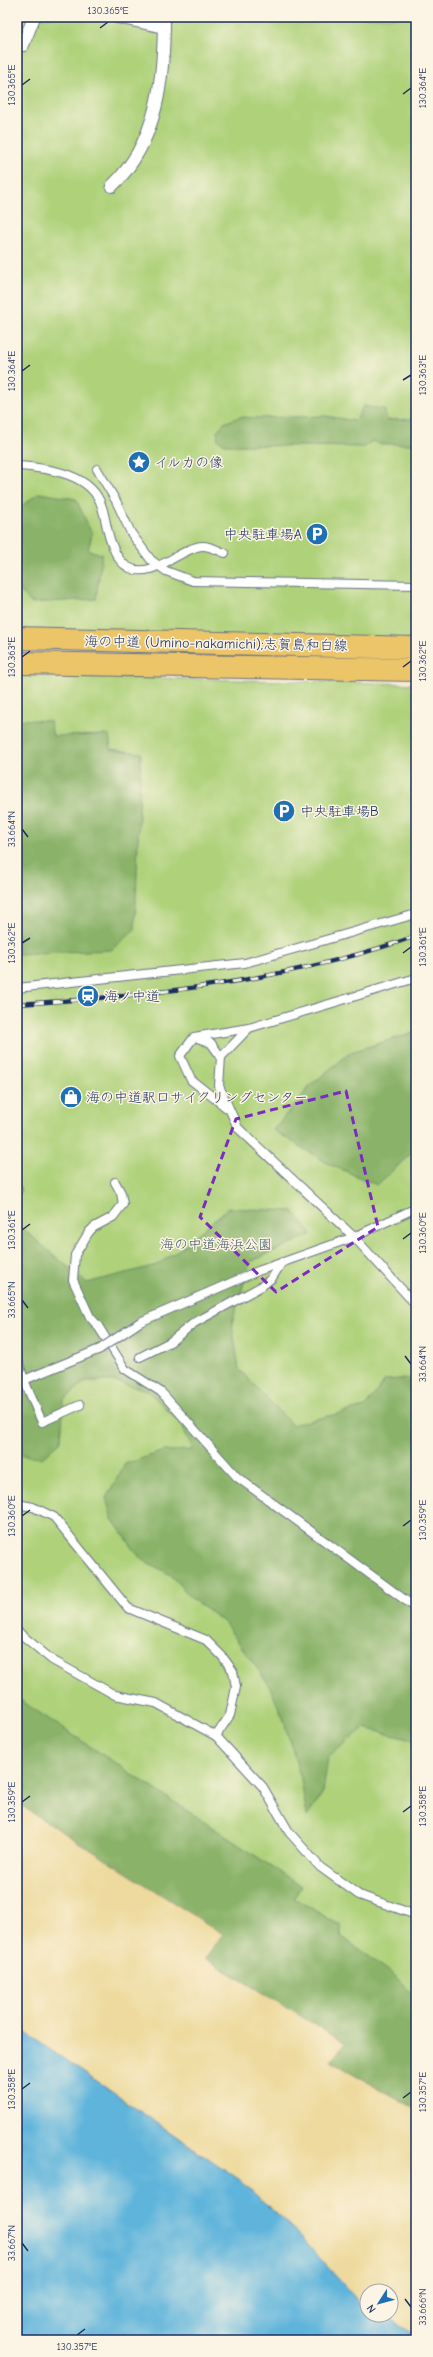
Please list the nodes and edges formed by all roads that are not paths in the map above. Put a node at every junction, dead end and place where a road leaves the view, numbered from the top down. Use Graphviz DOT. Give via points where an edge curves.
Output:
graph roads {
  1 [pos="34,17"];
  2 [pos="117,17"];
  3 [pos="164,22"];
  4 [pos="22,45"];
  5 [pos="112,186"];
  6 [pos="17,466"];
  7 [pos="97,469"];
  8 [pos="225,553"];
  9 [pos="159,566"];
  10 [pos="416,585"];
  11 [pos="17,638"];
  12 [pos="416,648"];
  13 [pos="17,663"];
  14 [pos="416,670"];
  15 [pos="416,914"];
  16 [pos="416,978"];
  17 [pos="17,988"];
  18 [pos="249,1028"];
  19 [pos="194,1037"];
  20 [pos="221,1057"];
  21 [pos="227,1109"];
  22 [pos="115,1182"];
  23 [pos="416,1208"];
  24 [pos="354,1238"];
  25 [pos="282,1262"];
  26 [pos="416,1305"];
  27 [pos="17,1357"];
  28 [pos="140,1357"];
  29 [pos="20,1380"];
  30 [pos="80,1405"];
  31 [pos="17,1504"];
  32 [pos="416,1608"];
  33 [pos="17,1631"];
  34 [pos="216,1736"];
  35 [pos="416,1915"];
  1 -- 4 [label="street"];
  2 -- 3 [label="street"];
  3 -- 5 [label="street" via="162,78 151,127 134,160"];
  6 -- 9 [label="lane" via="50,468 78,479 94,491 102,506 115,554 128,567 140,570"];
  7 -- 9 [label="lane" via="131,533"];
  8 -- 9 [label="lane" via="202,546"];
  9 -- 10 [label="lane" via="193,581"];
  11 -- 12 [label="main road, 海の中道 (Umino-nakamichi);志賀島和白線"];
  13 -- 14 [label="main road, 海の中道 (Umino-nakamichi);志賀島和白線"];
  15 -- 17 [label="lane" via="245,963"];
  16 -- 18 [label="lane"];
  18 -- 19 [label="lane"];
  18 -- 20 [label="lane"];
  19 -- 20 [label="lane" via="211,1043"];
  19 -- 21 [label="lane" via="180,1056 191,1080"];
  20 -- 21 [label="lane" via="219,1086"];
  21 -- 24 [label="lane" via="238,1128"];
  22 -- 32 [label="lane" via="123,1204 113,1217 94,1227 90,1232 75,1255 73,1280 90,1317 125,1369 161,1392 237,1477"];
  23 -- 24 [label="lane"];
  24 -- 25 [label="lane"];
  24 -- 26 [label="lane"];
  25 -- 28 [label="lane" via="272,1278 262,1286 194,1322 170,1342"];
  25 -- 29 [label="lane, bridge" via="140,1322 100,1348"];
  27 -- 29 [label="lane"];
  29 -- 30 [label="lane" via="42,1422"];
  31 -- 34 [label="lane" via="33,1507 54,1517 128,1608 206,1640 222,1656 233,1671 236,1687 230,1715"];
  33 -- 34 [label="lane" via="52,1660 115,1694 156,1703"];
  34 -- 35 [label="lane" via="263,1787 289,1832 320,1867 359,1895"];
}
